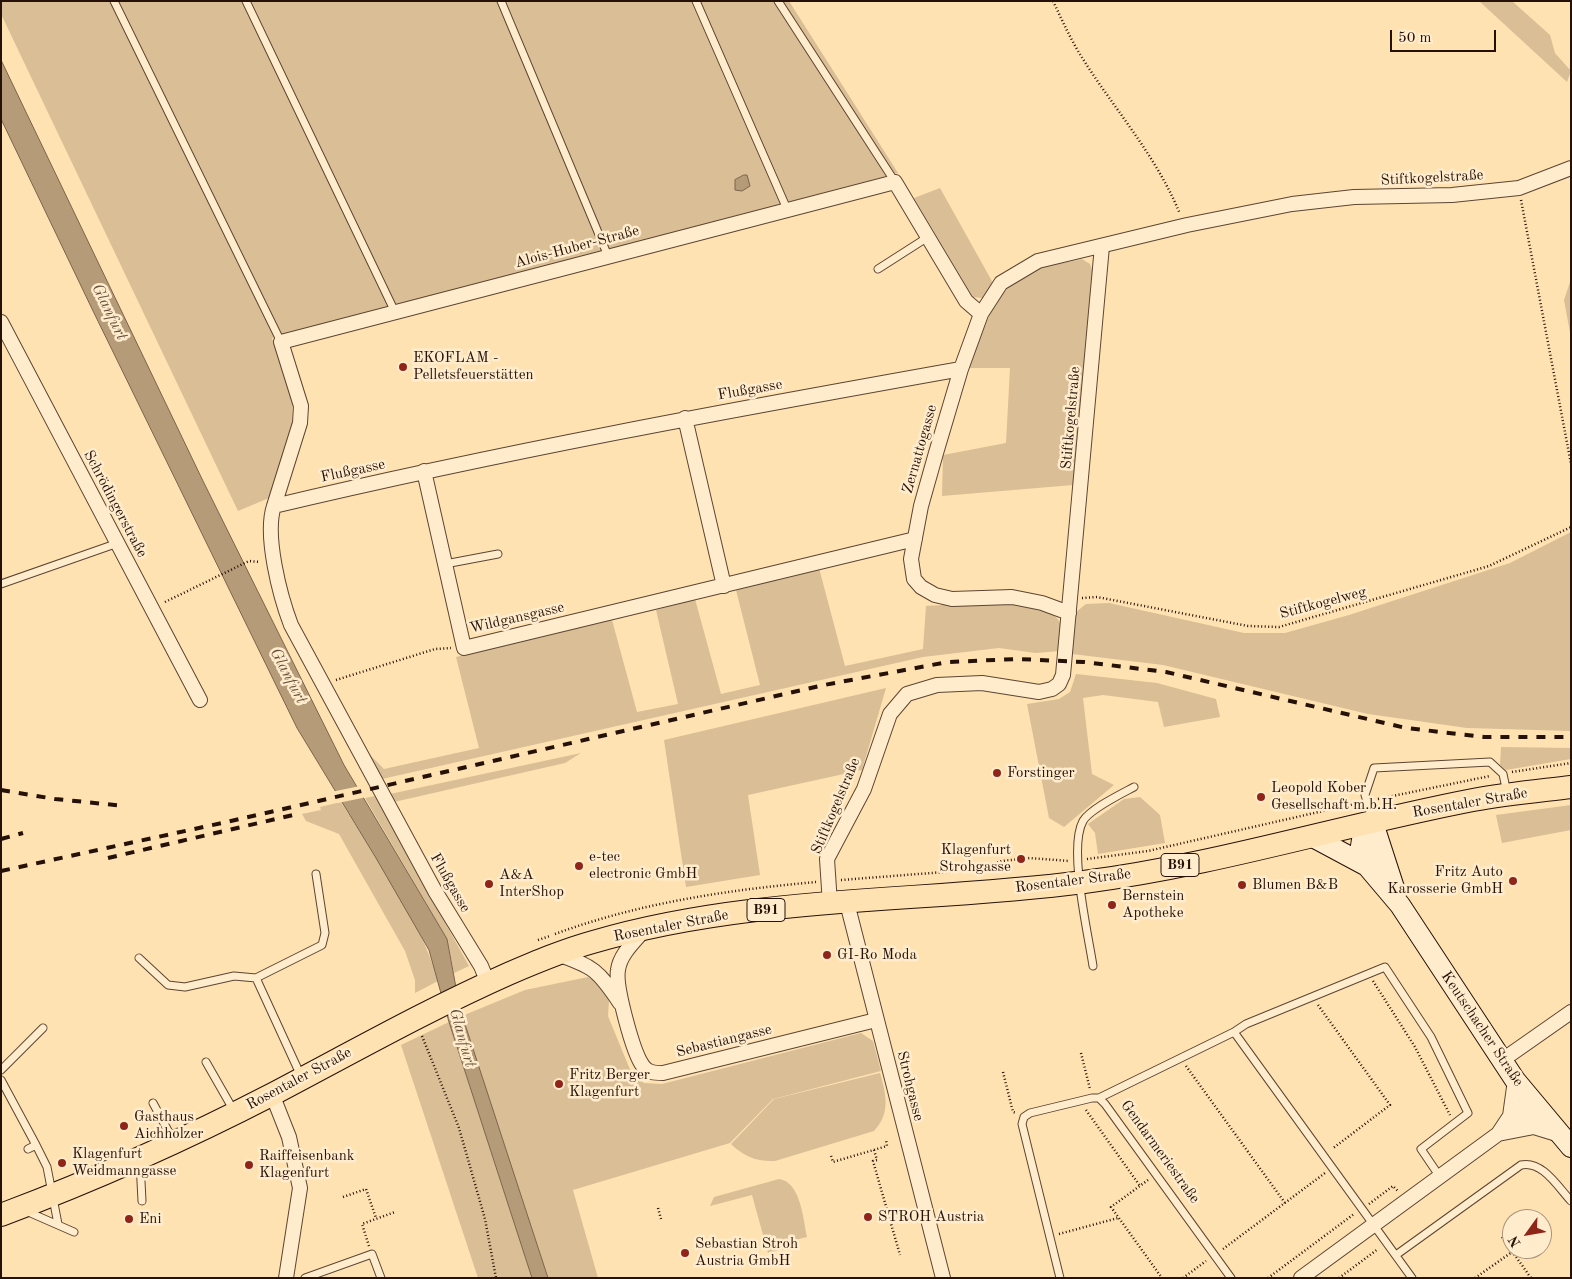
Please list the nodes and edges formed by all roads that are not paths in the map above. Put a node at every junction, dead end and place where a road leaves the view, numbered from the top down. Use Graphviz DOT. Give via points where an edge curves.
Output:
graph roads {
  1 [pos="114,1"];
  2 [pos="246,1"];
  3 [pos="501,1"];
  4 [pos="696,1"];
  5 [pos="778,1"];
  6 [pos="1571,168"];
  7 [pos="895,182"];
  8 [pos="787,209"];
  9 [pos="928,237"];
  10 [pos="1102,246"];
  11 [pos="608,256"];
  12 [pos="878,269"];
  13 [pos="395,312"];
  14 [pos="982,314"];
  15 [pos="1,322"];
  16 [pos="280,342"];
  17 [pos="961,369"];
  18 [pos="685,418"];
  19 [pos="424,471"];
  20 [pos="274,506"];
  21 [pos="915,538"];
  22 [pos="118,543"];
  23 [pos="498,554"];
  24 [pos="445,564"];
  25 [pos="1,584"];
  26 [pos="724,586"];
  27 [pos="1070,606"];
  28 [pos="200,700"];
  29 [pos="1505,785"];
  30 [pos="1134,787"];
  31 [pos="1571,787"];
  32 [pos="1373,823"];
  33 [pos="1311,836"];
  34 [pos="1367,866"];
  35 [pos="1079,871"];
  36 [pos="316,874"];
  37 [pos="839,903"];
  38 [pos="1400,905"];
  39 [pos="645,928"];
  40 [pos="556,954"];
  41 [pos="139,958"];
  42 [pos="1093,966"];
  43 [pos="256,978"];
  44 [pos="483,986"];
  45 [pos="622,1005"];
  46 [pos="1571,1012"];
  47 [pos="876,1020"];
  48 [pos="43,1028"];
  49 [pos="1234,1032"];
  50 [pos="1502,1061"];
  51 [pos="206,1062"];
  52 [pos="1,1070"];
  53 [pos="302,1078"];
  54 [pos="1,1080"];
  55 [pos="1514,1080"];
  56 [pos="272,1094"];
  57 [pos="1096,1098"];
  58 [pos="153,1103"];
  59 [pos="1533,1104"];
  60 [pos="235,1113"];
  61 [pos="1510,1116"];
  62 [pos="1504,1132"];
  63 [pos="1565,1141"];
  64 [pos="175,1143"];
  65 [pos="36,1145"];
  66 [pos="28,1149"];
  67 [pos="140,1159"];
  68 [pos="1440,1176"];
  69 [pos="52,1195"];
  70 [pos="142,1201"];
  71 [pos="1571,1201"];
  72 [pos="11,1212"];
  73 [pos="58,1224"];
  74 [pos="1373,1226"];
  75 [pos="74,1232"];
  76 [pos="1396,1255"];
  77 [pos="286,1278"];
  78 [pos="305,1278"];
  79 [pos="381,1278"];
  80 [pos="943,1278"];
  81 [pos="1060,1278"];
  82 [pos="1231,1278"];
  83 [pos="1301,1278"];
  84 [pos="1412,1278"];
  1 -- 16 [label="lane"];
  2 -- 13 [label="lane"];
  3 -- 11 [label="lane"];
  4 -- 8 [label="lane"];
  5 -- 7 [label="lane"];
  6 -- 10 [label="street, Stiftkogelstraße" via="1519,188 1452,196 1354,197 1301,203 1182,226"];
  7 -- 8 [label="street, Alois-Huber-Straße"];
  7 -- 9 [label="street"];
  8 -- 11 [label="street, Alois-Huber-Straße"];
  9 -- 12 [label="lane"];
  9 -- 14 [label="street" via="966,300"];
  10 -- 14 [label="street, Zernattogasse" via="1038,261 1017,272 1001,283"];
  10 -- 27 [label="street, Stiftkogelstraße"];
  11 -- 13 [label="street, Alois-Huber-Straße"];
  13 -- 16 [label="street, Alois-Huber-Straße"];
  14 -- 17 [label="street, Zernattogasse"];
  15 -- 22 [label="street, Schrödingerstraße"];
  16 -- 20 [label="street" via="301,406 300,423"];
  17 -- 18 [label="street, Flußgasse"];
  17 -- 21 [label="street, Zernattogasse" via="921,506"];
  18 -- 19 [label="street, Flußgasse"];
  18 -- 26 [label="street"];
  19 -- 20 [label="street, Flußgasse"];
  19 -- 24 [label="street, Wildgansgasse"];
  20 -- 44 [label="street, Flußgasse" via="270,518 277,582 291,624 435,891 481,966"];
  21 -- 26 [label="street, Wildgansgasse"];
  21 -- 27 [label="street, Zernattogasse" via="911,559 914,579 935,595 952,600 1024,599"];
  22 -- 25 [label="lane"];
  22 -- 28 [label="street, Schrödingerstraße"];
  23 -- 24 [label="lane"];
  24 -- 26 [label="street, Wildgansgasse" via="464,648"];
  27 -- 37 [label="street, Stiftkogelstraße" via="1063,674 1059,684 1052,689 1039,692 982,683 937,684 908,694 890,714 864,789 827,859 828,881"];
  29 -- 31 [label="main road, Rosentaler Straße / B91"];
  29 -- 32 [label="main road, Rosentaler Straße / B91" via="1474,800"];
  29 -- 32 [label="lane" via="1490,762 1374,768 1365,795"];
  30 -- 35 [label="lane" via="1084,819 1077,837"];
  32 -- 33 [label="main road, Rosentaler Straße / B91"];
  32 -- 34 [label="main road" via="1364,834 1361,846"];
  32 -- 38 [label="main road"];
  33 -- 34 [label="main road"];
  33 -- 35 [label="main road, Rosentaler Straße / B91" via="1185,864"];
  34 -- 38 [label="main road"];
  35 -- 37 [label="main road, Rosentaler Straße / B91"];
  35 -- 42 [label="lane"];
  36 -- 43 [label="lane" via="325,932 322,945"];
  37 -- 39 [label="main road, Rosentaler Straße / B91" via="702,918"];
  37 -- 47 [label="street, Strohgasse"];
  38 -- 50 [label="main road, Keutschacher Straße"];
  39 -- 40 [label="main road, Rosentaler Straße / B91"];
  39 -- 45 [label="street, Sebastiangasse" via="621,957 617,971"];
  40 -- 44 [label="main road, Rosentaler Straße / B91"];
  40 -- 45 [label="street, Sebastiangasse" via="589,965 603,977"];
  41 -- 43 [label="lane" via="168,985 185,987 234,976"];
  43 -- 53 [label="lane"];
  44 -- 53 [label="main road, Rosentaler Straße / B91"];
  45 -- 47 [label="street, Sebastiangasse" via="637,1056 643,1067 652,1073"];
  46 -- 50 [label="street"];
  47 -- 80 [label="street, Strohgasse"];
  48 -- 52 [label="lane"];
  49 -- 57 [label="lane"];
  49 -- 68 [label="lane" via="1246,1024 1385,967 1431,1037 1468,1113 1421,1149"];
  49 -- 74 [label="lane"];
  50 -- 55 [label="main road, Keutschacher Straße"];
  51 -- 60 [label="lane"];
  53 -- 56 [label="main road, Rosentaler Straße / B91"];
  54 -- 65 [label="lane"];
  55 -- 59 [label="main road, Keutschacher Straße"];
  55 -- 61 [label="street"];
  56 -- 60 [label="main road, Rosentaler Straße / B91"];
  56 -- 77 [label="street" via="289,1137 300,1188"];
  57 -- 81 [label="lane" via="1030,1113 1022,1124"];
  57 -- 82 [label="lane, Gendarmeriestraße"];
  58 -- 64 [label="lane"];
  59 -- 61 [label="street"];
  59 -- 62 [label="street" via="1531,1116"];
  59 -- 63 [label="main road, Keutschacher Straße"];
  60 -- 64 [label="main road, Rosentaler Straße / B91"];
  61 -- 62 [label="street"];
  62 -- 63 [label="street" via="1534,1127"];
  62 -- 68 [label="street"];
  64 -- 67 [label="main road, Rosentaler Straße / B91"];
  65 -- 66 [label="lane"];
  65 -- 69 [label="lane" via="47,1167"];
  67 -- 69 [label="main road, Rosentaler Straße / B91"];
  67 -- 70 [label="lane"];
  68 -- 74 [label="street"];
  69 -- 72 [label="main road, Rosentaler Straße / B91"];
  69 -- 73 [label="lane"];
  71 -- 76 [label="lane" via="1538,1166 1521,1164"];
  72 -- 73 [label="lane"];
  73 -- 75 [label="lane"];
  74 -- 76 [label="lane"];
  74 -- 83 [label="street"];
  76 -- 84 [label="lane"];
  78 -- 79 [label="lane" via="372,1254"];
}
